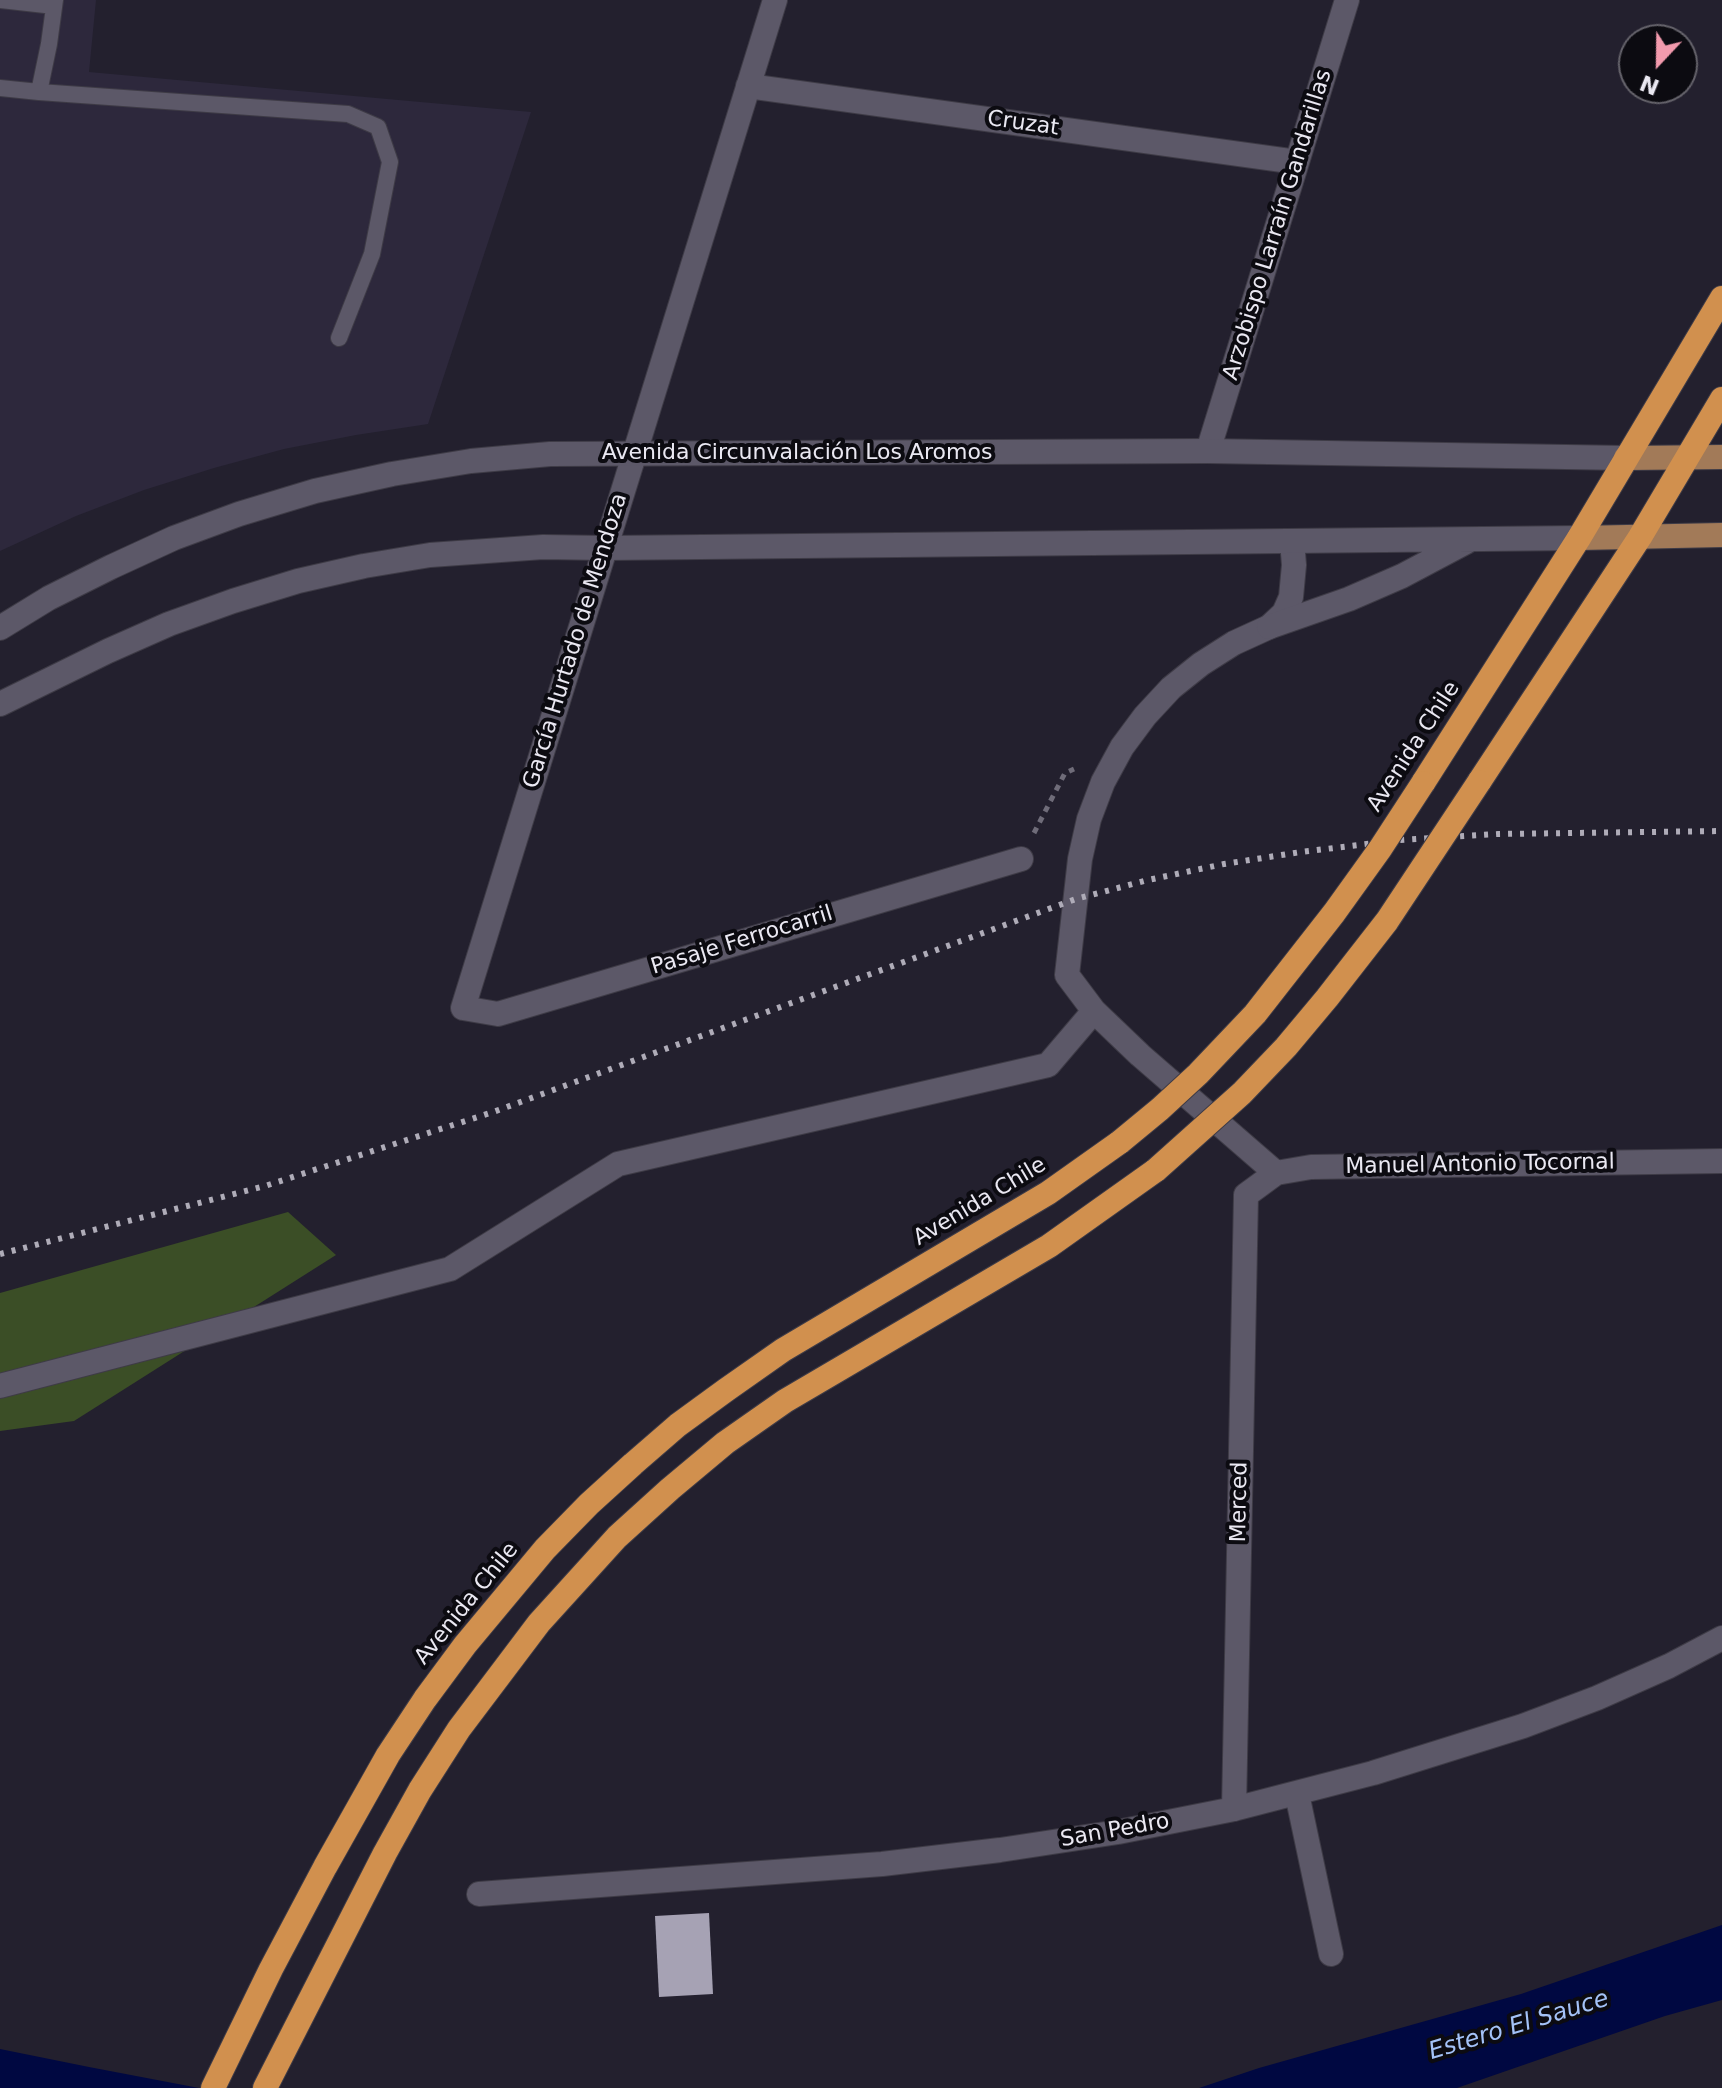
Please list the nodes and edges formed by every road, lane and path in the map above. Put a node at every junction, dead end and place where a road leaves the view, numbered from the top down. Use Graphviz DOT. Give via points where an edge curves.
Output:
graph roads {
  1 [pos="0,0"];
  2 [pos="775,0"];
  3 [pos="1347,0"];
  4 [pos="55,3"];
  5 [pos="748,86"];
  6 [pos="0,88"];
  7 [pos="39,92"];
  8 [pos="1297,162"];
  9 [pos="1722,298"];
  10 [pos="339,338"];
  11 [pos="1722,399"];
  12 [pos="1208,451"];
  13 [pos="634,454"];
  14 [pos="1722,457"];
  15 [pos="1626,458"];
  16 [pos="1686,459"];
  17 [pos="1722,535"];
  18 [pos="1640,537"];
  19 [pos="1579,538"];
  20 [pos="1472,539"];
  21 [pos="1292,541"];
  22 [pos="605,548"];
  23 [pos="1269,627"];
  24 [pos="0,628"];
  25 [pos="0,704"];
  26 [pos="1021,859"];
  27 [pos="463,1008"];
  28 [pos="1094,1011"];
  29 [pos="1722,1161"];
  30 [pos="1276,1173"];
  31 [pos="1246,1195"];
  32 [pos="0,1386"];
  33 [pos="1722,1638"];
  34 [pos="1297,1794"];
  35 [pos="1234,1809"];
  36 [pos="479,1894"];
  37 [pos="1331,1954"];
  38 [pos="213,2088"];
  39 [pos="265,2088"];
  1 -- 4 [label="lane"];
  2 -- 5 [label="street, García Hurtado de Mendoza"];
  3 -- 8 [label="street, Arzobispo Larraín Gandarillas"];
  4 -- 7 [label="lane"];
  5 -- 8 [label="street, Cruzat"];
  5 -- 13 [label="street, García Hurtado de Mendoza"];
  6 -- 7 [label="lane"];
  7 -- 10 [label="lane" via="348,114 378,127 390,162 372,254"];
  8 -- 12 [label="street, Arzobispo Larraín Gandarillas"];
  9 -- 15 [label="highway, Avenida Chile"];
  11 -- 16 [label="highway"];
  12 -- 13 [label="street, Avenida Circunvalación Los Aromos"];
  12 -- 15 [label="street, Avenida Circunvalación Los Aromos"];
  13 -- 22 [label="street, García Hurtado de Mendoza"];
  13 -- 24 [label="street, Avenida Circunvalación Los Aromos" via="471,461 315,491 174,538 86,579"];
  14 -- 16 [label="main road"];
  15 -- 16 [label="main road"];
  15 -- 19 [label="highway, Avenida Chile"];
  16 -- 18 [label="highway"];
  17 -- 18 [label="main road"];
  18 -- 19 [label="main road"];
  18 -- 39 [label="highway, bridge" via="1387,921 1242,1093 1156,1170 1103,1209 785,1401 725,1443 617,1537 539,1623 420,1790"];
  19 -- 20 [label="street"];
  19 -- 38 [label="highway, Avenida Chile, bridge" via="1380,849 1255,1014 1198,1074 1120,1142 1048,1193 783,1350 678,1425 545,1549 425,1699 388,1755 271,1969"];
  20 -- 21 [label="street"];
  20 -- 23 [label="street" via="1375,587"];
  21 -- 22 [label="street"];
  21 -- 23 [label="street" via="1291,597"];
  22 -- 25 [label="street" via="458,552 298,581 169,624"];
  22 -- 27 [label="street, García Hurtado de Mendoza"];
  23 -- 28 [label="street" via="1223,650 1171,688 1122,747 1103,782 1080,859 1067,975"];
  26 -- 27 [label="street, Pasaje Ferrocarril" via="498,1014"];
  28 -- 30 [label="street"];
  28 -- 32 [label="street" via="1048,1065 618,1164 450,1269"];
  29 -- 30 [label="street, Manuel Antonio Tocornal" via="1311,1167"];
  30 -- 31 [label="street, Manuel Antonio Tocornal"];
  31 -- 35 [label="street, Merced"];
  33 -- 34 [label="street, San Pedro" via="1597,1698 1523,1726"];
  34 -- 35 [label="street, San Pedro"];
  34 -- 37 [label="street"];
  35 -- 36 [label="street, San Pedro" via="1118,1832 882,1864"];
}
